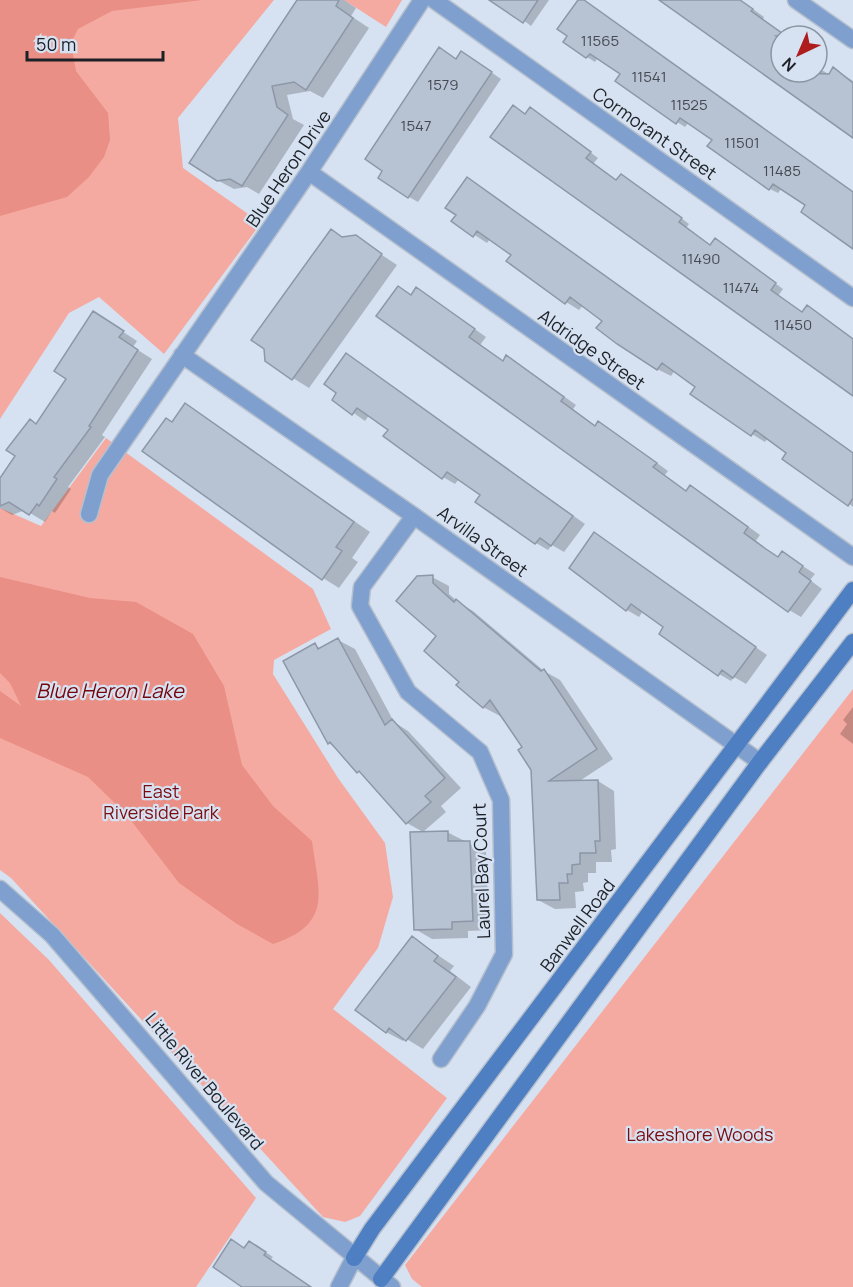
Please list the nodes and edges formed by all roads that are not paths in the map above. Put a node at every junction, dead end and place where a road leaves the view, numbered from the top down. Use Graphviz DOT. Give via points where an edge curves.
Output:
graph roads {
  1 [pos="422,0"];
  2 [pos="434,0"];
  3 [pos="796,0"];
  4 [pos="853,40"];
  5 [pos="309,172"];
  6 [pos="853,298"];
  7 [pos="182,355"];
  8 [pos="89,514"];
  9 [pos="414,516"];
  10 [pos="853,557"];
  11 [pos="853,590"];
  12 [pos="853,642"];
  13 [pos="736,746"];
  14 [pos="760,762"];
  15 [pos="0,889"];
  16 [pos="441,1059"];
  17 [pos="354,1258"];
  18 [pos="383,1284"];
  19 [pos="339,1287"];
  1 -- 5 [label="street, Blue Heron Drive"];
  2 -- 6 [label="street, Cormorant Street"];
  3 -- 4 [label="street"];
  5 -- 7 [label="street, Blue Heron Drive"];
  5 -- 10 [label="street, Aldridge Street"];
  7 -- 8 [label="street, Blue Heron Drive" via="100,475"];
  7 -- 9 [label="street, Arvilla Street"];
  9 -- 13 [label="street, Arvilla Street"];
  9 -- 16 [label="street, Laurel Bay Court" via="362,587 360,606 408,692 480,752 501,800 504,954 477,1006"];
  11 -- 13 [label="main road, Banwell Road"];
  12 -- 14 [label="main road"];
  13 -- 14 [label="street, Arvilla Street"];
  13 -- 17 [label="main road, Banwell Road"];
  14 -- 18 [label="main road"];
  15 -- 17 [label="street, Little River Boulevard" via="52,935 266,1184"];
  17 -- 18 [label="street, Little River Boulevard"];
  17 -- 19 [label="street, Banwell Road"];
}
